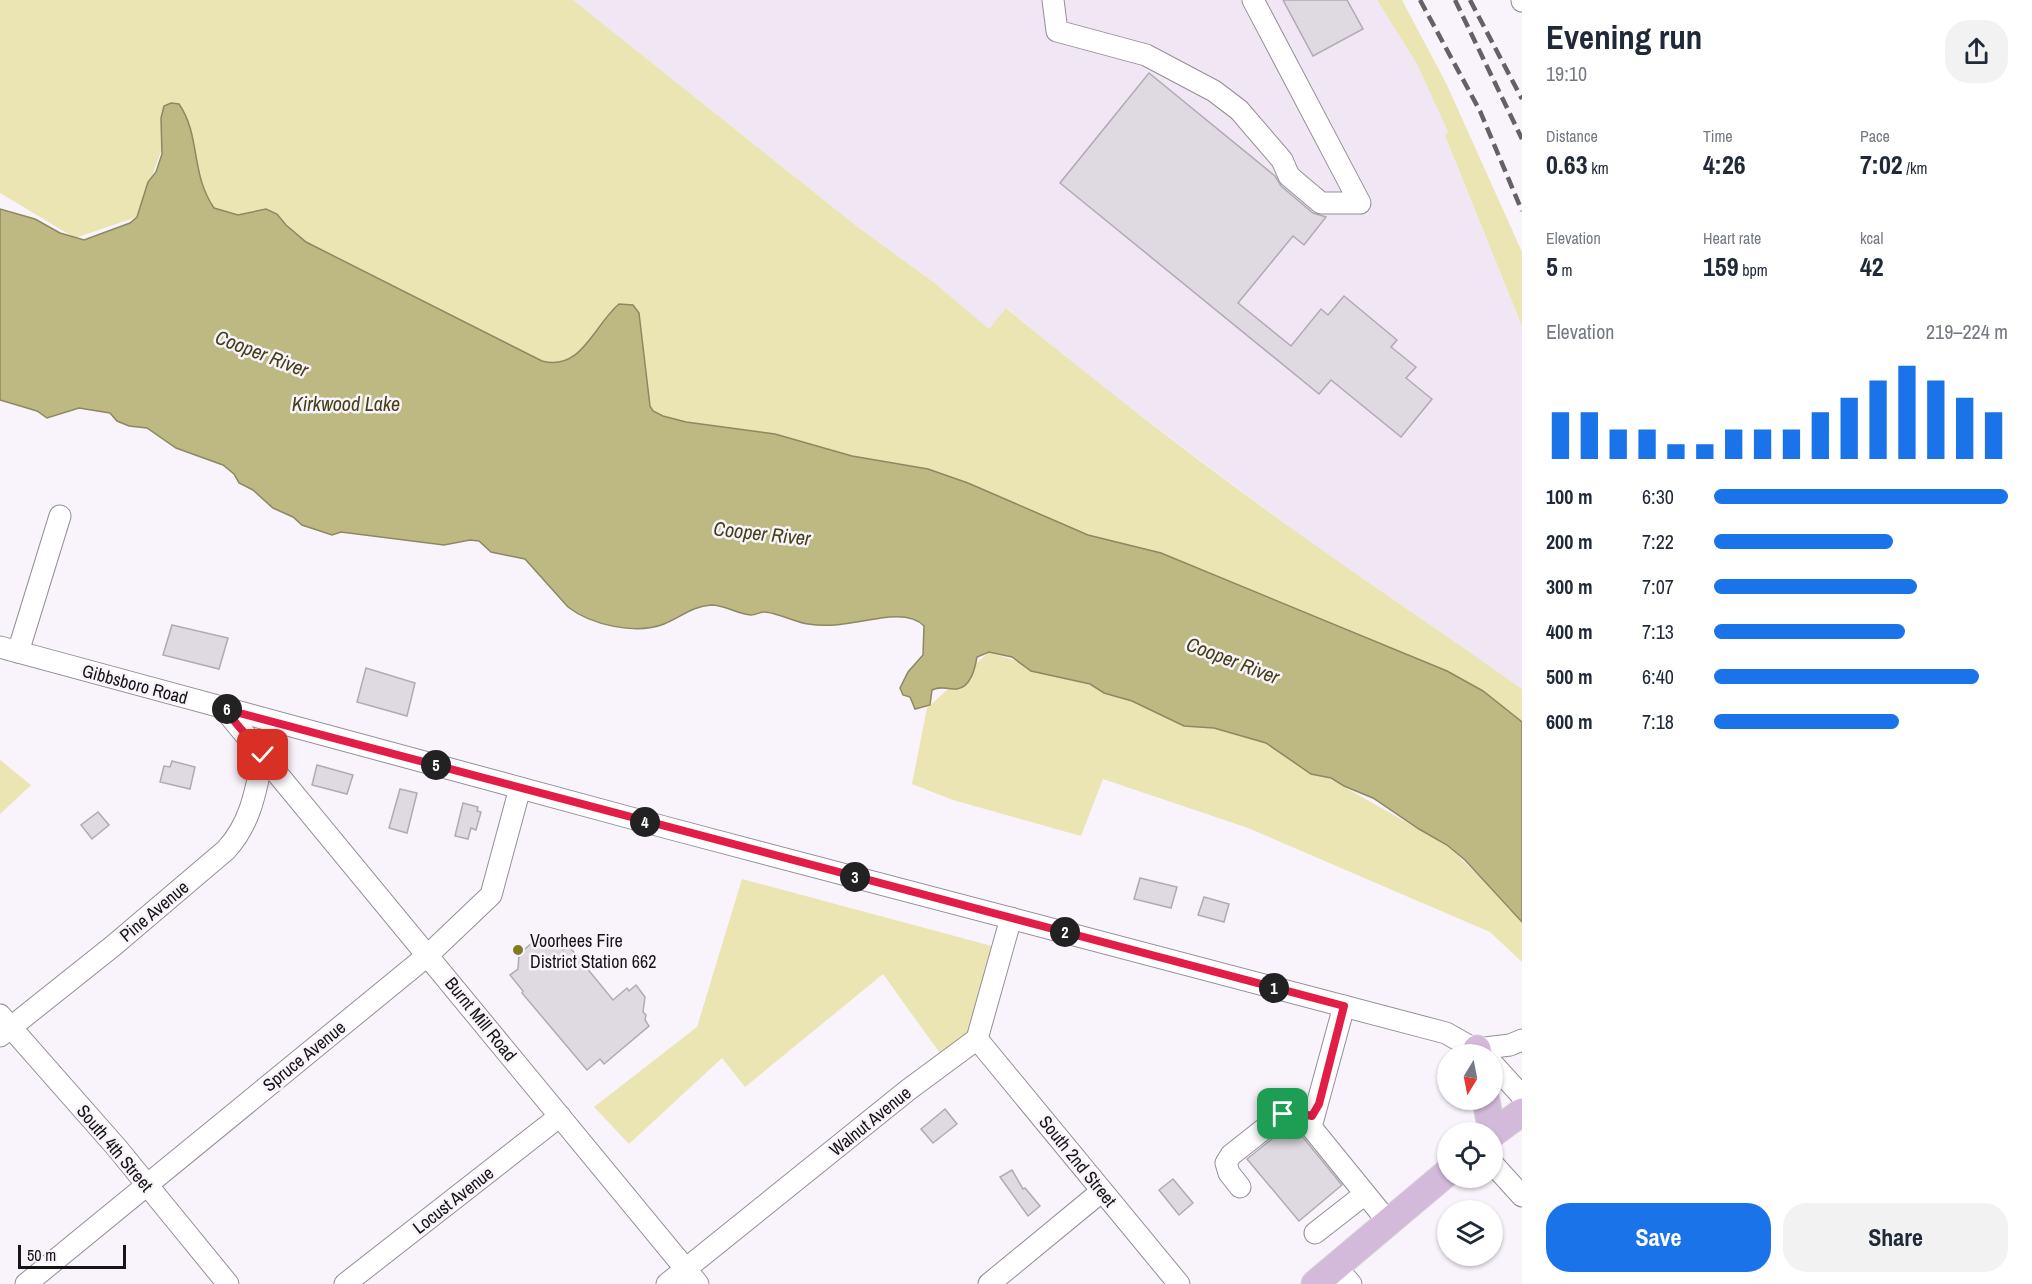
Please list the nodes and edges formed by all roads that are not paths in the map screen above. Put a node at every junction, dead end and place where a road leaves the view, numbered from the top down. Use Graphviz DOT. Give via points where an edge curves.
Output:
graph roads {
  1 [pos="1053,0"];
  2 [pos="1253,0"];
  3 [pos="60,516"];
  4 [pos="9,650"];
  5 [pos="224,709"];
  6 [pos="263,755"];
  7 [pos="520,788"];
  8 [pos="1011,918"];
  9 [pos="428,955"];
  10 [pos="1344,1006"];
  11 [pos="3,1027"];
  12 [pos="977,1039"];
  13 [pos="1522,1040"];
  14 [pos="1464,1044"];
  15 [pos="1503,1048"];
  16 [pos="1503,1076"];
  17 [pos="1522,1096"];
  18 [pos="1522,1112"];
  19 [pos="560,1116"];
  20 [pos="1312,1116"];
  21 [pos="1503,1126"];
  22 [pos="1503,1175"];
  23 [pos="1437,1182"];
  24 [pos="147,1185"];
  25 [pos="1240,1187"];
  26 [pos="1102,1191"];
  27 [pos="1365,1194"];
  28 [pos="1522,1196"];
  29 [pos="1389,1223"];
  30 [pos="1315,1233"];
  31 [pos="1343,1275"];
  32 [pos="692,1277"];
  33 [pos="26,1284"];
  34 [pos="228,1284"];
  35 [pos="345,1284"];
  36 [pos="667,1284"];
  37 [pos="989,1284"];
  38 [pos="1179,1284"];
  39 [pos="1315,1284"];
  1 -- 2 [label="street" via="1057,31 1146,55 1214,91 1239,110 1282,160 1289,176 1322,203 1360,203"];
  3 -- 4 [label="street"];
  4 -- 5 [label="street, Gibbsboro Road"];
  5 -- 6 [label="street, Burnt Mill Road"];
  5 -- 7 [label="street, Gibbsboro Road"];
  6 -- 9 [label="street, Burnt Mill Road"];
  6 -- 11 [label="street, Pine Avenue" via="252,807 239,836 226,850 113,946"];
  7 -- 8 [label="street, Gibbsboro Road"];
  7 -- 9 [label="street, Spruce Avenue" via="492,895"];
  8 -- 10 [label="street, Gibbsboro Road"];
  8 -- 12 [label="street"];
  9 -- 19 [label="street, Burnt Mill Road"];
  9 -- 24 [label="street, Spruce Avenue"];
  10 -- 14 [label="street, Gibbsboro Road" via="1446,1033"];
  10 -- 20 [label="street" via="1319,1104"];
  11 -- 24 [label="street, South 4th Street"];
  12 -- 26 [label="street, South 2nd Street"];
  12 -- 32 [label="street, Walnut Avenue" via="908,1090"];
  13 -- 15 [label="street"];
  16 -- 17 [label="street, Gibbsboro Road"];
  18 -- 21 [label="main road"];
  19 -- 32 [label="street, Burnt Mill Road"];
  19 -- 35 [label="street, Locust Avenue"];
  20 -- 25 [label="street" via="1283,1114 1231,1155 1226,1163"];
  20 -- 27 [label="street" via="1311,1127 1316,1136"];
  22 -- 28 [label="street"];
  23 -- 29 [label="main road"];
  24 -- 33 [label="street, Spruce Avenue"];
  24 -- 34 [label="street, South 4th Street"];
  26 -- 37 [label="street"];
  26 -- 38 [label="street, South 2nd Street"];
  27 -- 29 [label="street"];
  27 -- 30 [label="street"];
  29 -- 31 [label="main road"];
  31 -- 39 [label="main road"];
  32 -- 36 [label="street, Walnut Avenue"];
}
